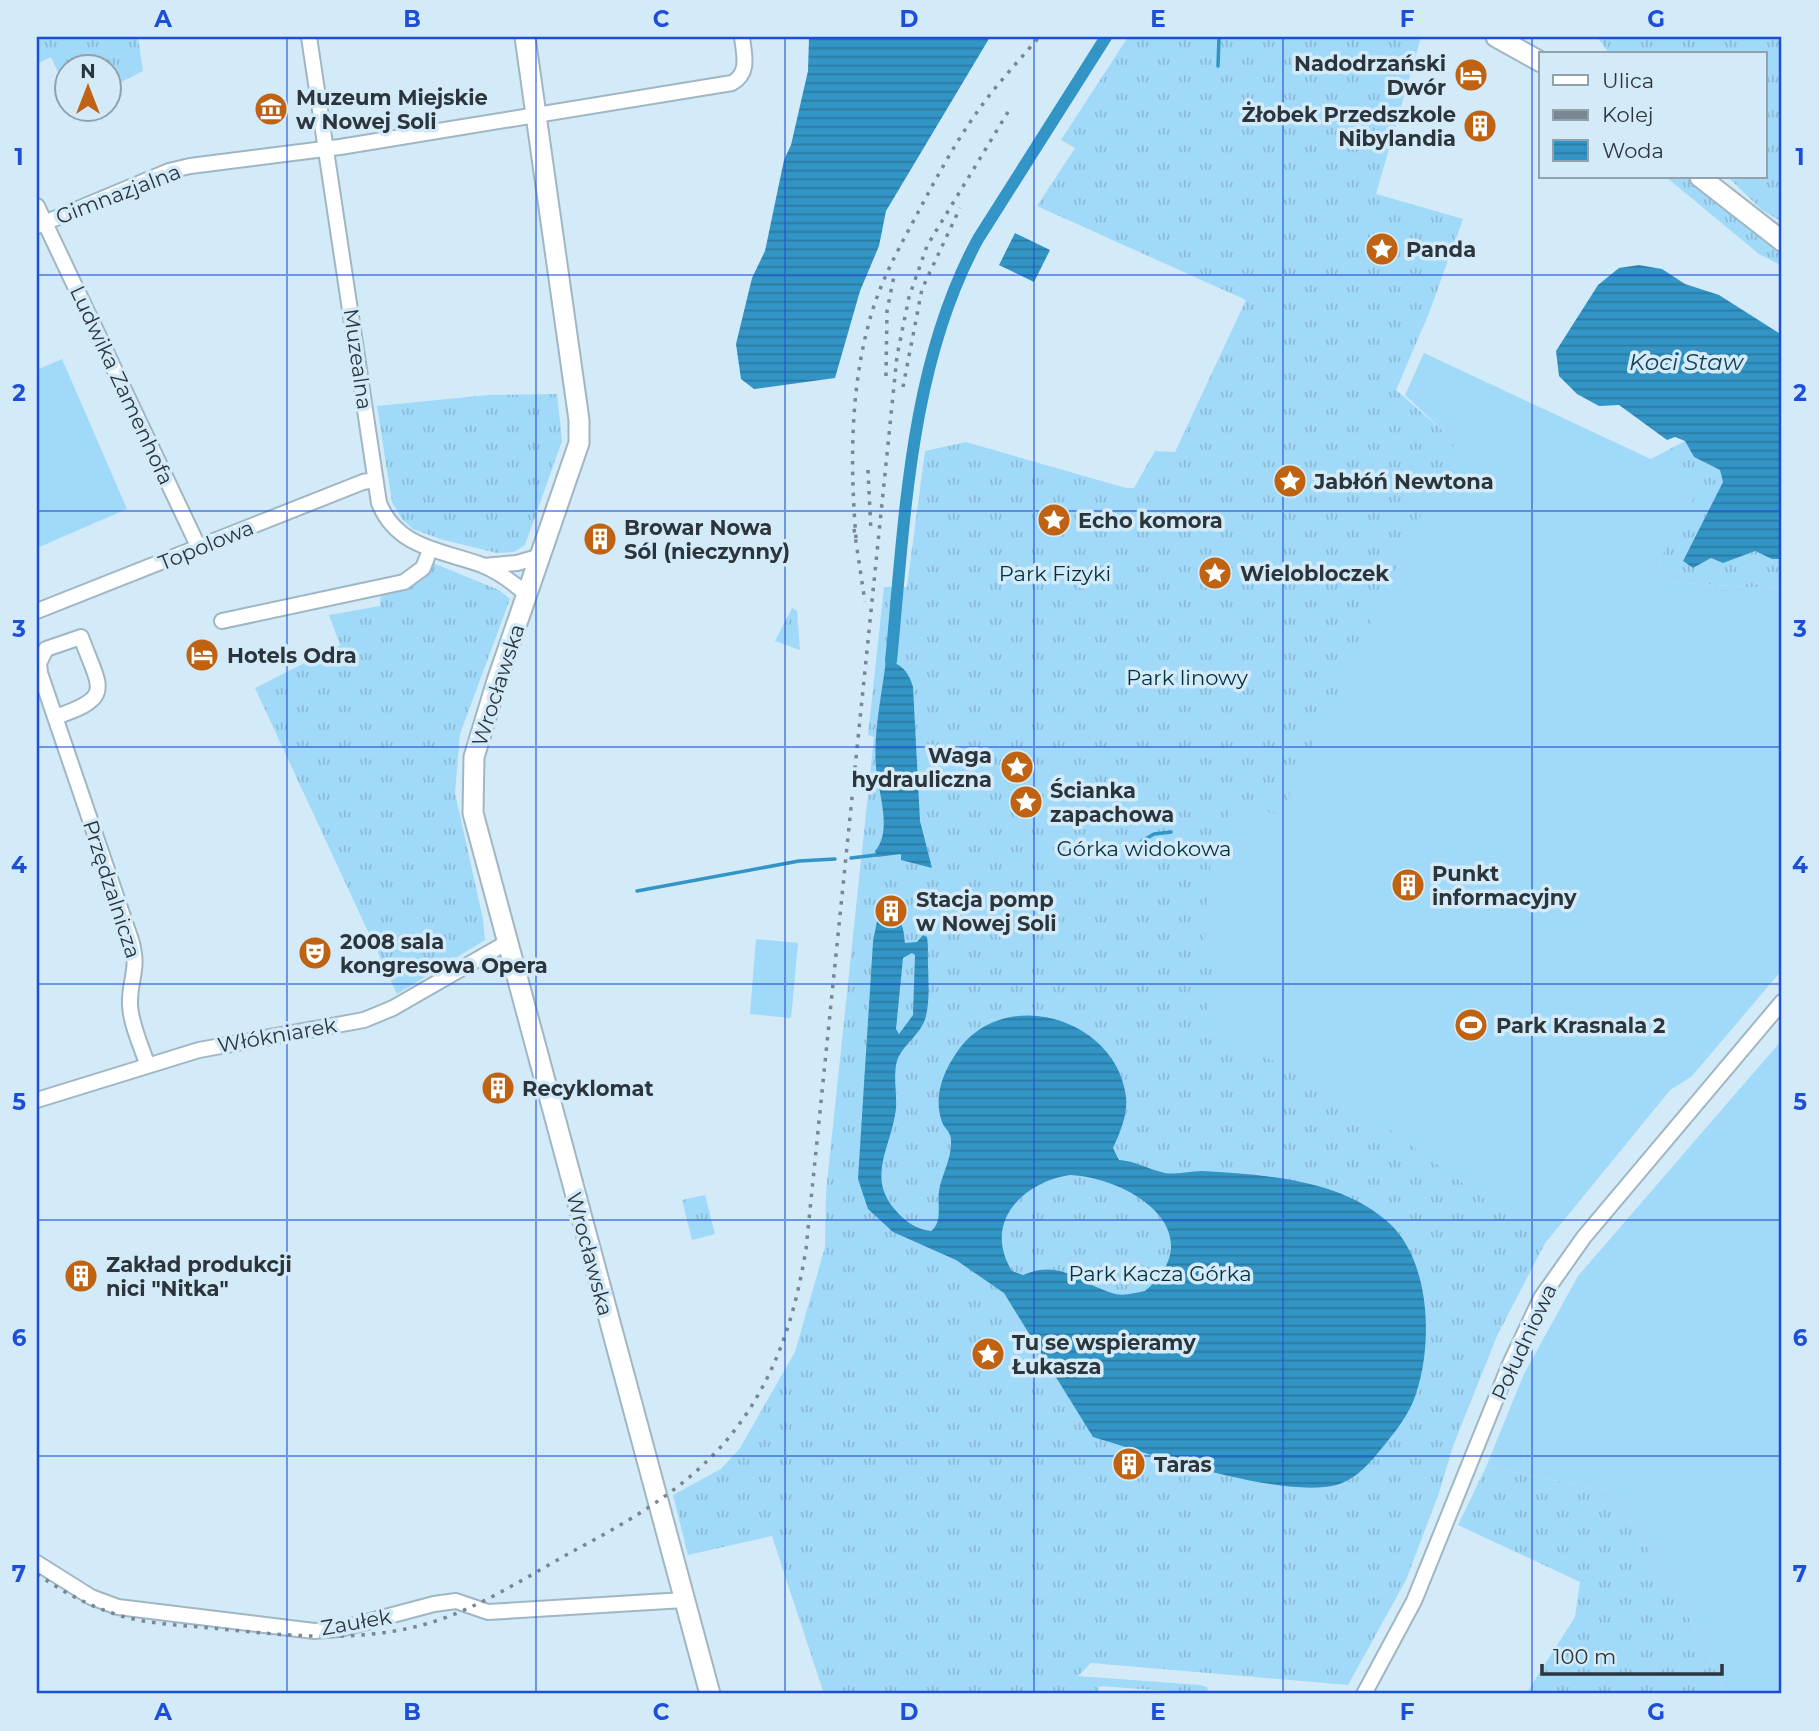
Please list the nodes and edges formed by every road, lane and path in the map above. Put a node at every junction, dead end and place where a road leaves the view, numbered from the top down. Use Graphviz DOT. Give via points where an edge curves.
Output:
graph roads {
  1 [pos="309,37"];
  2 [pos="525,37"];
  3 [pos="742,37"];
  4 [pos="1496,37"];
  5 [pos="1539,61"];
  6 [pos="536,115"];
  7 [pos="326,149"];
  8 [pos="1700,178"];
  9 [pos="37,206"];
  10 [pos="41,224"];
  11 [pos="1782,241"];
  12 [pos="375,480"];
  13 [pos="199,548"];
  14 [pos="430,550"];
  15 [pos="541,556"];
  16 [pos="483,566"];
  17 [pos="527,596"];
  18 [pos="37,611"];
  19 [pos="222,621"];
  20 [pos="55,717"];
  21 [pos="506,943"];
  22 [pos="1782,1002"];
  23 [pos="148,1064"];
  24 [pos="37,1100"];
  25 [pos="37,1563"];
  26 [pos="684,1600"];
  27 [pos="710,1694"];
  28 [pos="1364,1694"];
  1 -- 7 [label="street, Muzealna"];
  2 -- 6 [label="street, Wrocławska"];
  3 -- 6 [label="street, Gimnazjalna" via="745,60 740,78 732,83"];
  4 -- 5 [label="street"];
  6 -- 7 [label="street, Gimnazjalna"];
  6 -- 15 [label="street, Wrocławska" via="579,419 573,466"];
  7 -- 10 [label="street, Gimnazjalna" via="169,171"];
  7 -- 12 [label="street, Muzealna"];
  8 -- 11 [label="street"];
  9 -- 10 [label="street, Ludwika Zamenhofa"];
  10 -- 13 [label="street, Ludwika Zamenhofa"];
  12 -- 13 [label="street, Topolowa"];
  12 -- 14 [label="street, Muzealna" via="388,522 405,539"];
  13 -- 18 [label="street, Topolowa"];
  14 -- 16 [label="street, Muzealna"];
  14 -- 19 [label="street" via="423,568 404,582"];
  15 -- 16 [label="street"];
  15 -- 17 [label="street, Wrocławska"];
  16 -- 17 [label="street, Muzealna" via="512,581"];
  17 -- 21 [label="street, Wrocławska" via="474,757 473,813"];
  20 -- 20 [label="street, Przędzalnicza" via="90,704 97,695 81,637 53,645 41,656 40,673"];
  20 -- 23 [label="street, Przędzalnicza" via="135,952 130,1006"];
  21 -- 23 [label="street, Włókniarek" via="364,1020 229,1043"];
  21 -- 26 [label="street, Wrocławska"];
  22 -- 28 [label="street, Południowa" via="1584,1237 1541,1298 1414,1601"];
  23 -- 24 [label="street, Włókniarek"];
  25 -- 26 [label="street, Zaułek" via="82,1592 118,1607 314,1631 456,1601 488,1612"];
  26 -- 27 [label="street, Wrocławska"];
}
